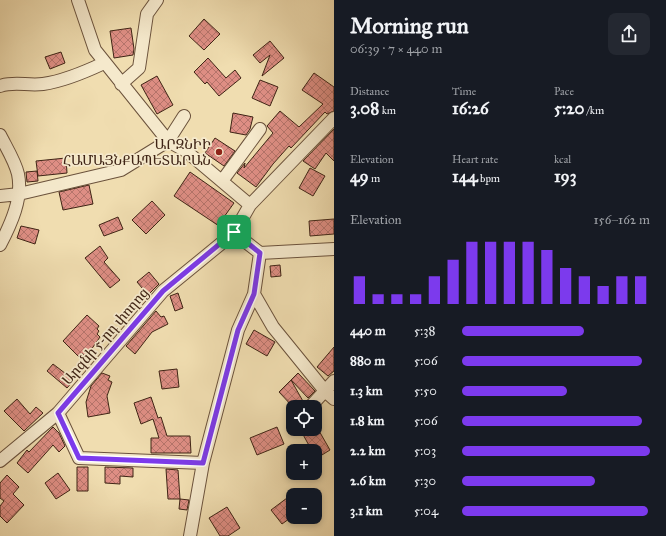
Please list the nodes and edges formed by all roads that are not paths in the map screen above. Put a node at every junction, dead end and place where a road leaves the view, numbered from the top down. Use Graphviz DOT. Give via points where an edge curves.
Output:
graph roads {
  1 [pos="78,0"];
  2 [pos="157,0"];
  3 [pos="104,63"];
  4 [pos="121,84"];
  5 [pos="0,86"];
  6 [pos="184,116"];
  7 [pos="334,118"];
  8 [pos="260,129"];
  9 [pos="0,134"];
  10 [pos="168,141"];
  11 [pos="222,180"];
  12 [pos="19,194"];
  13 [pos="0,196"];
  14 [pos="250,205"];
  15 [pos="234,232"];
  16 [pos="0,245"];
  17 [pos="334,249"];
  18 [pos="260,253"];
  19 [pos="254,294"];
  20 [pos="334,381"];
  21 [pos="330,395"];
  22 [pos="58,413"];
  23 [pos="0,461"];
  24 [pos="203,463"];
  25 [pos="190,536"];
  1 -- 3 [label="street" via="95,50"];
  2 -- 4 [label="street" via="147,14 139,68"];
  3 -- 4 [label="street"];
  3 -- 5 [label="street" via="85,72 42,84 9,83"];
  4 -- 10 [label="street"];
  6 -- 10 [label="street"];
  7 -- 14 [label="street, Արզնի 5-րդ փողոց"];
  8 -- 11 [label="street"];
  9 -- 12 [label="street" via="18,174"];
  10 -- 11 [label="street" via="186,150"];
  10 -- 12 [label="street" via="121,170"];
  11 -- 14 [label="street"];
  12 -- 13 [label="street"];
  12 -- 16 [label="street" via="10,226"];
  14 -- 15 [label="street, Արզնի 5-րդ փողոց"];
  15 -- 18 [label="street"];
  15 -- 22 [label="street, Արզնի 5-րդ փողոց" via="163,291"];
  17 -- 18 [label="street"];
  18 -- 19 [label="street"];
  19 -- 21 [label="street" via="273,327"];
  19 -- 24 [label="street" via="238,330"];
  20 -- 21 [label="street"];
  22 -- 23 [label="street, Արզնի 5-րդ փողոց"];
  22 -- 24 [label="street" via="79,458"];
  24 -- 25 [label="street"];
}
